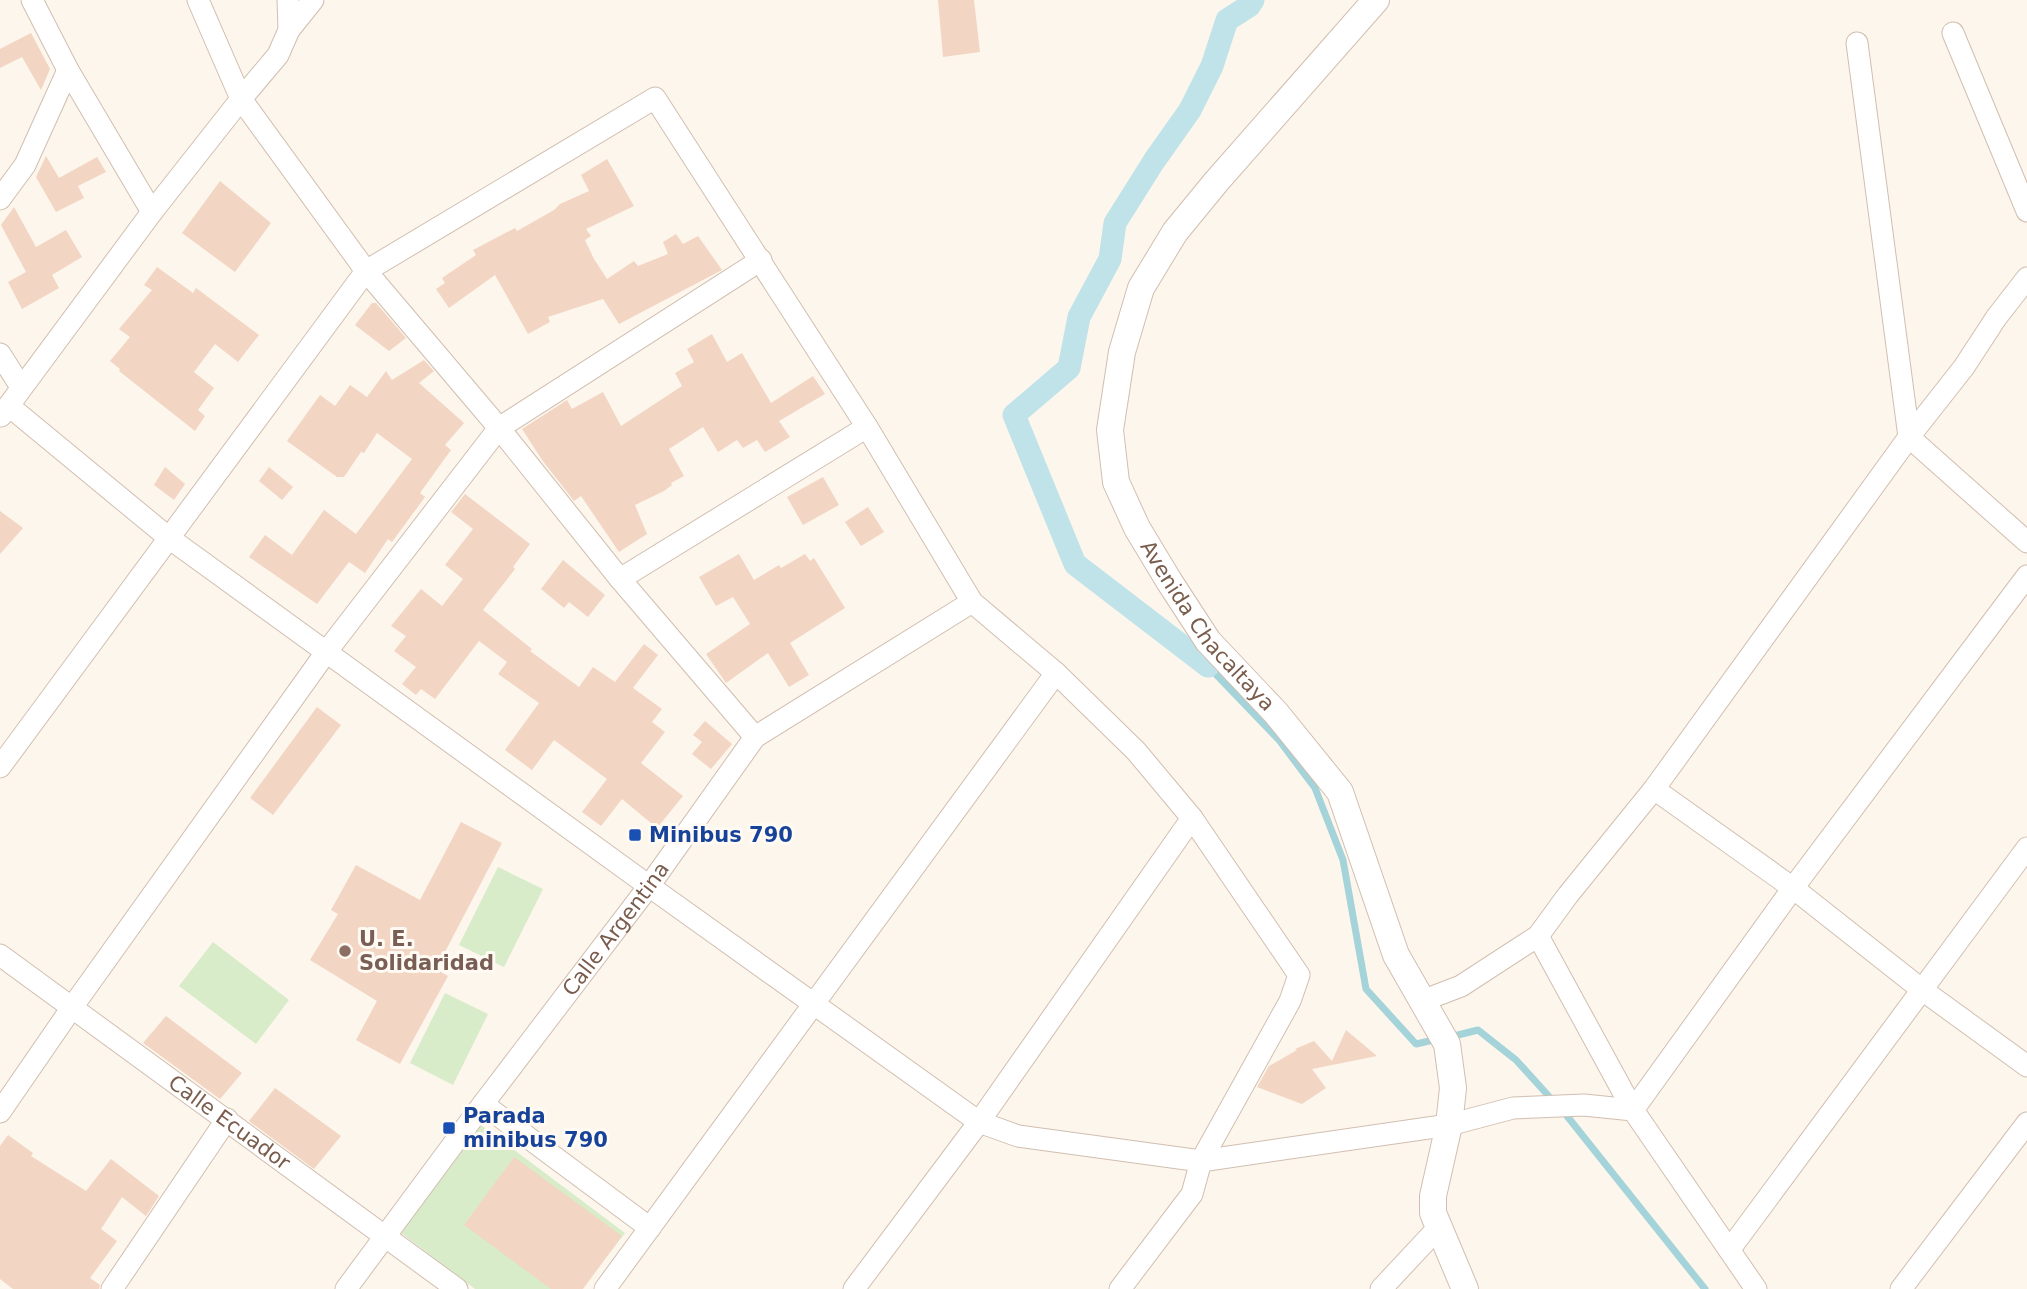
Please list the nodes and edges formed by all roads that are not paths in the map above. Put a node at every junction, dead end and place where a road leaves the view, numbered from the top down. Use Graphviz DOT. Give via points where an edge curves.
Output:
graph roads {
  1 [pos="32,0"];
  2 [pos="198,0"];
  3 [pos="288,0"];
  4 [pos="313,0"];
  5 [pos="1376,0"];
  6 [pos="289,30"];
  7 [pos="1953,33"];
  8 [pos="1857,43"];
  9 [pos="68,70"];
  10 [pos="241,99"];
  11 [pos="0,199"];
  12 [pos="2027,211"];
  13 [pos="152,212"];
  14 [pos="761,260"];
  15 [pos="366,271"];
  16 [pos="2027,278"];
  17 [pos="0,354"];
  18 [pos="21,387"];
  19 [pos="4,412"];
  20 [pos="499,428"];
  21 [pos="867,428"];
  22 [pos="1909,437"];
  23 [pos="169,538"];
  24 [pos="2027,542"];
  25 [pos="2027,576"];
  26 [pos="620,579"];
  27 [pos="972,602"];
  28 [pos="327,651"];
  29 [pos="1056,673"];
  30 [pos="755,737"];
  31 [pos="0,767"];
  32 [pos="1654,789"];
  33 [pos="1192,818"];
  34 [pos="2027,848"];
  35 [pos="649,886"];
  36 [pos="1793,888"];
  37 [pos="1538,936"];
  38 [pos="0,955"];
  39 [pos="1921,989"];
  40 [pos="1422,1001"];
  41 [pos="813,1003"];
  42 [pos="73,1006"];
  43 [pos="2027,1066"];
  44 [pos="482,1104"];
  45 [pos="1633,1110"];
  46 [pos="0,1112"];
  47 [pos="228,1119"];
  48 [pos="979,1122"];
  49 [pos="2027,1123"];
  50 [pos="1449,1125"];
  51 [pos="1201,1161"];
  52 [pos="650,1228"];
  53 [pos="1438,1228"];
  54 [pos="384,1235"];
  55 [pos="1730,1249"];
  56 [pos="112,1289"];
  57 [pos="345,1289"];
  58 [pos="457,1289"];
  59 [pos="605,1289"];
  60 [pos="853,1289"];
  61 [pos="1120,1289"];
  62 [pos="1381,1289"];
  63 [pos="1465,1289"];
  64 [pos="1756,1289"];
  65 [pos="1901,1289"];
  1 -- 9 [label="street"];
  2 -- 10 [label="street"];
  3 -- 6 [label="street"];
  4 -- 6 [label="street"];
  5 -- 40 [label="street, Avenida Chacaltaya" via="1175,232 1141,288 1122,352 1110,430 1116,482 1169,581 1209,640 1340,792 1396,955"];
  6 -- 10 [label="street" via="278,55"];
  7 -- 12 [label="street"];
  8 -- 22 [label="street"];
  9 -- 11 [label="street" via="25,165"];
  9 -- 13 [label="street"];
  10 -- 13 [label="street"];
  10 -- 15 [label="street"];
  13 -- 18 [label="street"];
  14 -- 15 [label="street" via="655,98"];
  14 -- 20 [label="street"];
  14 -- 21 [label="street"];
  15 -- 20 [label="street"];
  15 -- 23 [label="street"];
  16 -- 22 [label="street"];
  17 -- 18 [label="street"];
  18 -- 19 [label="street"];
  19 -- 23 [label="street"];
  20 -- 26 [label="street"];
  20 -- 28 [label="street"];
  21 -- 26 [label="street"];
  21 -- 27 [label="street"];
  22 -- 24 [label="street"];
  22 -- 32 [label="street"];
  23 -- 28 [label="street"];
  23 -- 31 [label="street"];
  25 -- 36 [label="street"];
  26 -- 30 [label="street"];
  27 -- 29 [label="street"];
  27 -- 30 [label="street, Calle Argentina"];
  28 -- 35 [label="street"];
  28 -- 42 [label="street"];
  29 -- 33 [label="street" via="1136,751"];
  29 -- 41 [label="street"];
  30 -- 35 [label="street, Calle Argentina"];
  32 -- 36 [label="street"];
  32 -- 37 [label="street"];
  33 -- 48 [label="street"];
  33 -- 51 [label="street" via="1299,975 1290,1002"];
  34 -- 39 [label="street"];
  35 -- 41 [label="street"];
  35 -- 44 [label="street, Calle Argentina"];
  36 -- 39 [label="street"];
  36 -- 45 [label="street"];
  37 -- 40 [label="street" via="1461,986"];
  37 -- 45 [label="street"];
  38 -- 42 [label="street, Calle Ecuador"];
  39 -- 43 [label="street"];
  39 -- 55 [label="street"];
  40 -- 50 [label="street, Avenida Chacaltaya" via="1447,1044 1453,1088"];
  41 -- 48 [label="street"];
  41 -- 52 [label="street"];
  42 -- 46 [label="street"];
  42 -- 47 [label="street, Calle Ecuador"];
  44 -- 52 [label="street"];
  44 -- 54 [label="street, Calle Argentina"];
  45 -- 50 [label="street" via="1584,1105 1513,1108"];
  45 -- 55 [label="street"];
  47 -- 54 [label="street, Calle Ecuador"];
  47 -- 56 [label="street"];
  48 -- 51 [label="street" via="1018,1136"];
  48 -- 60 [label="street"];
  49 -- 65 [label="street"];
  50 -- 51 [label="street"];
  50 -- 53 [label="street, Avenida Chacaltaya" via="1433,1196"];
  51 -- 61 [label="street" via="1192,1194"];
  52 -- 59 [label="street"];
  53 -- 62 [label="street"];
  53 -- 63 [label="street, Avenida Chacaltaya"];
  54 -- 57 [label="street, Calle Argentina"];
  54 -- 58 [label="street, Calle Ecuador"];
  55 -- 64 [label="street"];
}
